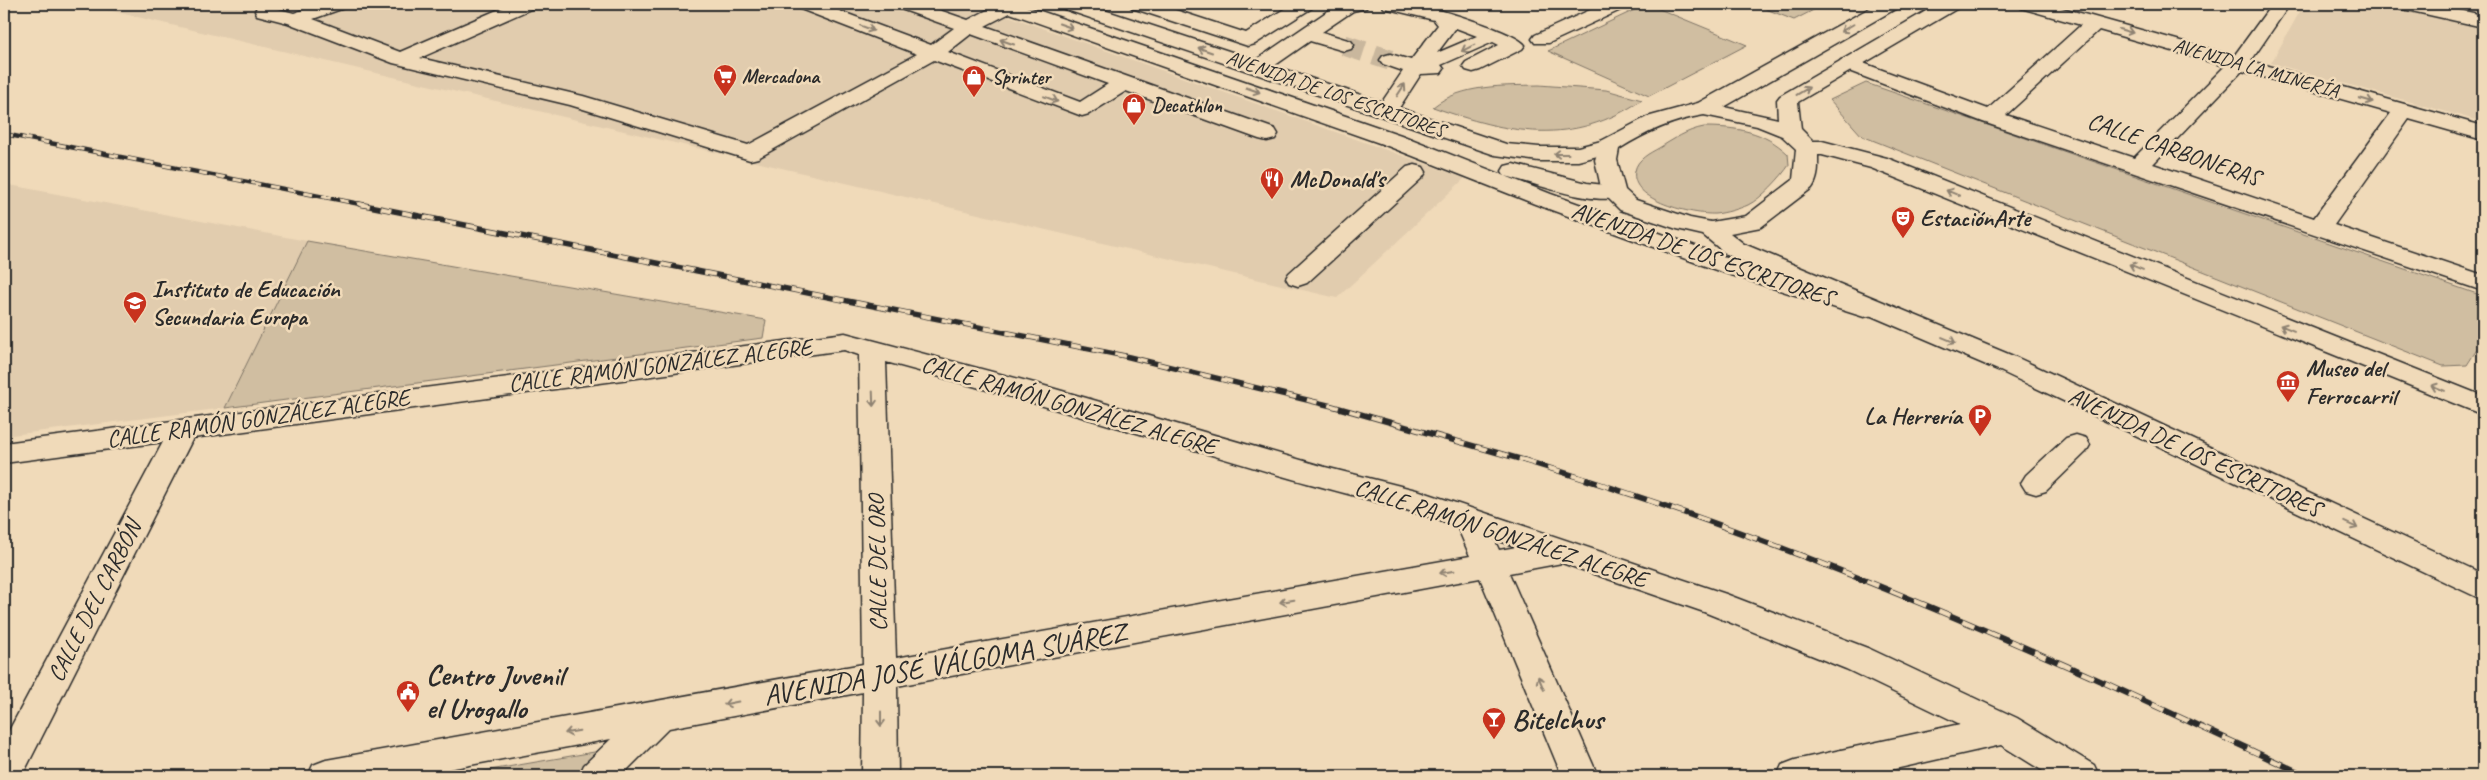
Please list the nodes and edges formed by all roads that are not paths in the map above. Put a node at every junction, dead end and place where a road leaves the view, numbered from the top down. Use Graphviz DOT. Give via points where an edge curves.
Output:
graph roads {
  1 [pos="337,4"];
  2 [pos="526,4"];
  3 [pos="805,4"];
  4 [pos="905,4"];
  5 [pos="1068,4"];
  6 [pos="1139,4"];
  7 [pos="1305,4"];
  8 [pos="1359,4"];
  9 [pos="1391,4"];
  10 [pos="1618,4"];
  11 [pos="1890,4"];
  12 [pos="1950,4"];
  13 [pos="2028,4"];
  14 [pos="2281,4"];
  15 [pos="2405,4"];
  16 [pos="1006,5"];
  17 [pos="281,11"];
  18 [pos="1441,16"];
  19 [pos="2483,21"];
  20 [pos="2096,23"];
  21 [pos="967,28"];
  22 [pos="1308,34"];
  23 [pos="1542,39"];
  24 [pos="1344,45"];
  25 [pos="932,53"];
  26 [pos="400,59"];
  27 [pos="1390,60"];
  28 [pos="2239,63"];
  29 [pos="1848,64"];
  30 [pos="1258,68"];
  31 [pos="1415,68"];
  32 [pos="1124,83"];
  33 [pos="1704,108"];
  34 [pos="2404,110"];
  35 [pos="1387,111"];
  36 [pos="1991,117"];
  37 [pos="1790,130"];
  38 [pos="2483,133"];
  39 [pos="1268,134"];
  40 [pos="1393,140"];
  41 [pos="1609,146"];
  42 [pos="1808,148"];
  43 [pos="2138,167"];
  44 [pos="1415,172"];
  45 [pos="1614,192"];
  46 [pos="2320,227"];
  47 [pos="1711,229"];
  48 [pos="1298,278"];
  49 [pos="2483,283"];
  50 [pos="1904,321"];
  51 [pos="872,350"];
  52 [pos="2483,406"];
  53 [pos="184,428"];
  54 [pos="2076,445"];
  55 [pos="4,453"];
  56 [pos="2036,483"];
  57 [pos="1468,517"];
  58 [pos="1564,551"];
  59 [pos="1490,564"];
  60 [pos="2483,588"];
  61 [pos="880,676"];
  62 [pos="659,716"];
  63 [pos="2005,728"];
  64 [pos="4,775"];
  65 [pos="326,776"];
  66 [pos="597,776"];
  67 [pos="880,776"];
  68 [pos="1580,776"];
  69 [pos="1795,776"];
  70 [pos="2081,776"];
  1 -- 17 [label="street"];
  2 -- 26 [label="street"];
  3 -- 25 [label="street, one-way"];
  4 -- 21 [label="street"];
  30 -- 5 [label="street, AVENIDA DE LOS ESCRITORES, one-way"];
  6 -- 7 [label="street" via="1248,40"];
  8 -- 22 [label="street" via="1347,6"];
  9 -- 18 [label="street"];
  10 -- 23 [label="street"];
  11 -- 33 [label="street, one-way"];
  12 -- 29 [label="street"];
  13 -- 20 [label="street, AVENIDA LA MINERÍA"];
  14 -- 28 [label="street"];
  15 -- 19 [label="street"];
  16 -- 21 [label="street"];
  16 -- 40 [label="street, AVENIDA DE LOS ESCRITORES, one-way"];
  17 -- 26 [label="street"];
  18 -- 31 [label="street" via="1448,25"];
  18 -- 31 [label="street" via="1515,45 1466,69"];
  20 -- 28 [label="street, AVENIDA LA MINERÍA, one-way"];
  20 -- 36 [label="street"];
  21 -- 25 [label="street"];
  32 -- 21 [label="street, one-way"];
  22 -- 24 [label="street"];
  22 -- 30 [label="street"];
  25 -- 26 [label="street" via="750,153 576,100"];
  25 -- 32 [label="street, one-way" via="1082,110"];
  27 -- 31 [label="street"];
  28 -- 34 [label="street, AVENIDA LA MINERÍA, one-way"];
  28 -- 43 [label="street"];
  29 -- 36 [label="street, CALLE CARBONERAS"];
  37 -- 29 [label="street, one-way" via="1787,100"];
  30 -- 35 [label="street, AVENIDA DE LOS ESCRITORES"];
  35 -- 31 [label="street, one-way"];
  32 -- 39 [label="street"];
  33 -- 37 [label="street"];
  33 -- 41 [label="street" via="1681,111 1646,124"];
  34 -- 38 [label="street, AVENIDA LA MINERÍA"];
  34 -- 46 [label="street"];
  41 -- 35 [label="street, AVENIDA DE LOS ESCRITORES, one-way" via="1578,154 1504,150"];
  36 -- 43 [label="street, CALLE CARBONERAS"];
  37 -- 42 [label="street"];
  40 -- 45 [label="street, AVENIDA DE LOS ESCRITORES" via="1586,190"];
  40 -- 50 [label="street, AVENIDA DE LOS ESCRITORES" via="1725,265"];
  41 -- 45 [label="street" via="1606,160"];
  42 -- 47 [label="street" via="1804,183 1753,222"];
  52 -- 42 [label="street, one-way" via="1879,163 1822,148"];
  43 -- 46 [label="street, CALLE CARBONERAS"];
  44 -- 48 [label="street"];
  45 -- 47 [label="street" via="1628,205"];
  46 -- 49 [label="street, CALLE CARBONERAS"];
  47 -- 50 [label="street, AVENIDA DE LOS ESCRITORES" via="1735,248"];
  50 -- 60 [label="street, AVENIDA DE LOS ESCRITORES, one-way" via="2123,417"];
  51 -- 53 [label="street, CALLE RAMÓN GONZÁLEZ ALEGRE" via="845,341"];
  51 -- 57 [label="street, CALLE RAMÓN GONZÁLEZ ALEGRE" via="1028,391"];
  51 -- 61 [label="street, CALLE DEL ORO, one-way"];
  53 -- 55 [label="street, CALLE RAMÓN GONZÁLEZ ALEGRE"];
  53 -- 64 [label="street, CALLE DEL CARBÓN"];
  54 -- 56 [label="street"];
  57 -- 58 [label="street, CALLE RAMÓN GONZÁLEZ ALEGRE"];
  57 -- 59 [label="street"];
  58 -- 59 [label="street, AVENIDA JOSÉ VÁLGOMA SUÁREZ"];
  58 -- 63 [label="street, CALLE RAMÓN GONZÁLEZ ALEGRE" via="1715,603 1849,656"];
  59 -- 61 [label="street, AVENIDA JOSÉ VÁLGOMA SUÁREZ, one-way"];
  68 -- 59 [label="street, one-way"];
  61 -- 62 [label="street, AVENIDA JOSÉ VÁLGOMA SUÁREZ, one-way"];
  61 -- 67 [label="street, CALLE DEL ORO, one-way"];
  62 -- 65 [label="street, AVENIDA JOSÉ VÁLGOMA SUÁREZ, one-way"];
  62 -- 66 [label="street"];
  63 -- 69 [label="street"];
  63 -- 70 [label="street, CALLE RAMÓN GONZÁLEZ ALEGRE"];
}
